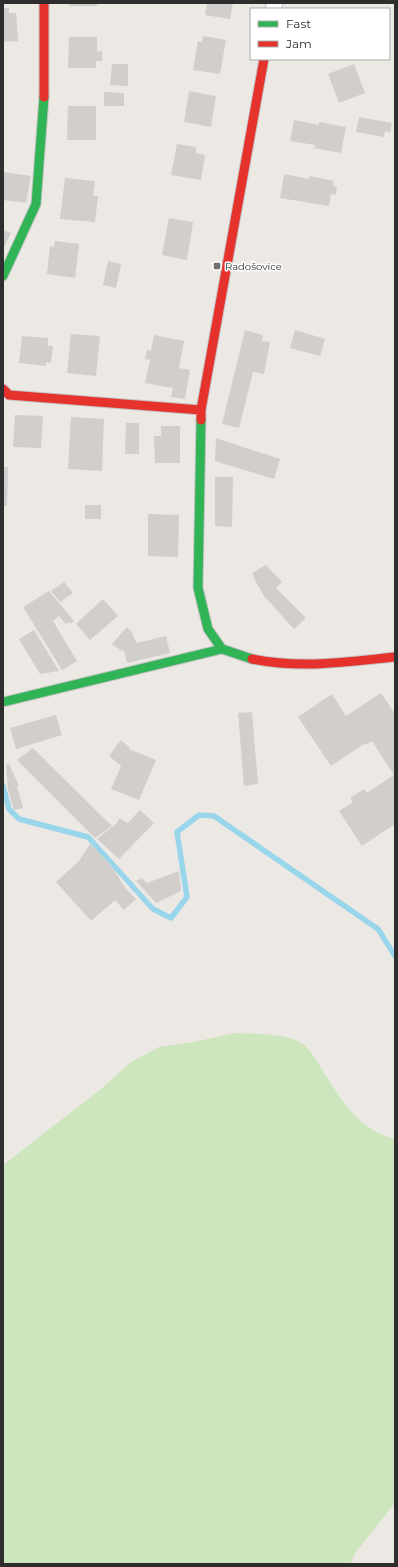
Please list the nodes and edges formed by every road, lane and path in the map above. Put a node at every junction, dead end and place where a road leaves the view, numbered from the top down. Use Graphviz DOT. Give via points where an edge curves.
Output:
graph roads {
  1 [pos="44,3"];
  2 [pos="264,60"];
  3 [pos="3,276"];
  4 [pos="3,389"];
  5 [pos="201,410"];
  6 [pos="222,649"];
  7 [pos="393,660"];
  8 [pos="3,702"];
  1 -- 3 [label="street" via="44,93 36,204"];
  2 -- 5 [label="street"];
  4 -- 5 [label="street" via="9,395"];
  5 -- 6 [label="street" via="198,588 208,629"];
  6 -- 7 [label="street" via="273,663 311,665"];
  6 -- 8 [label="street"];
}
